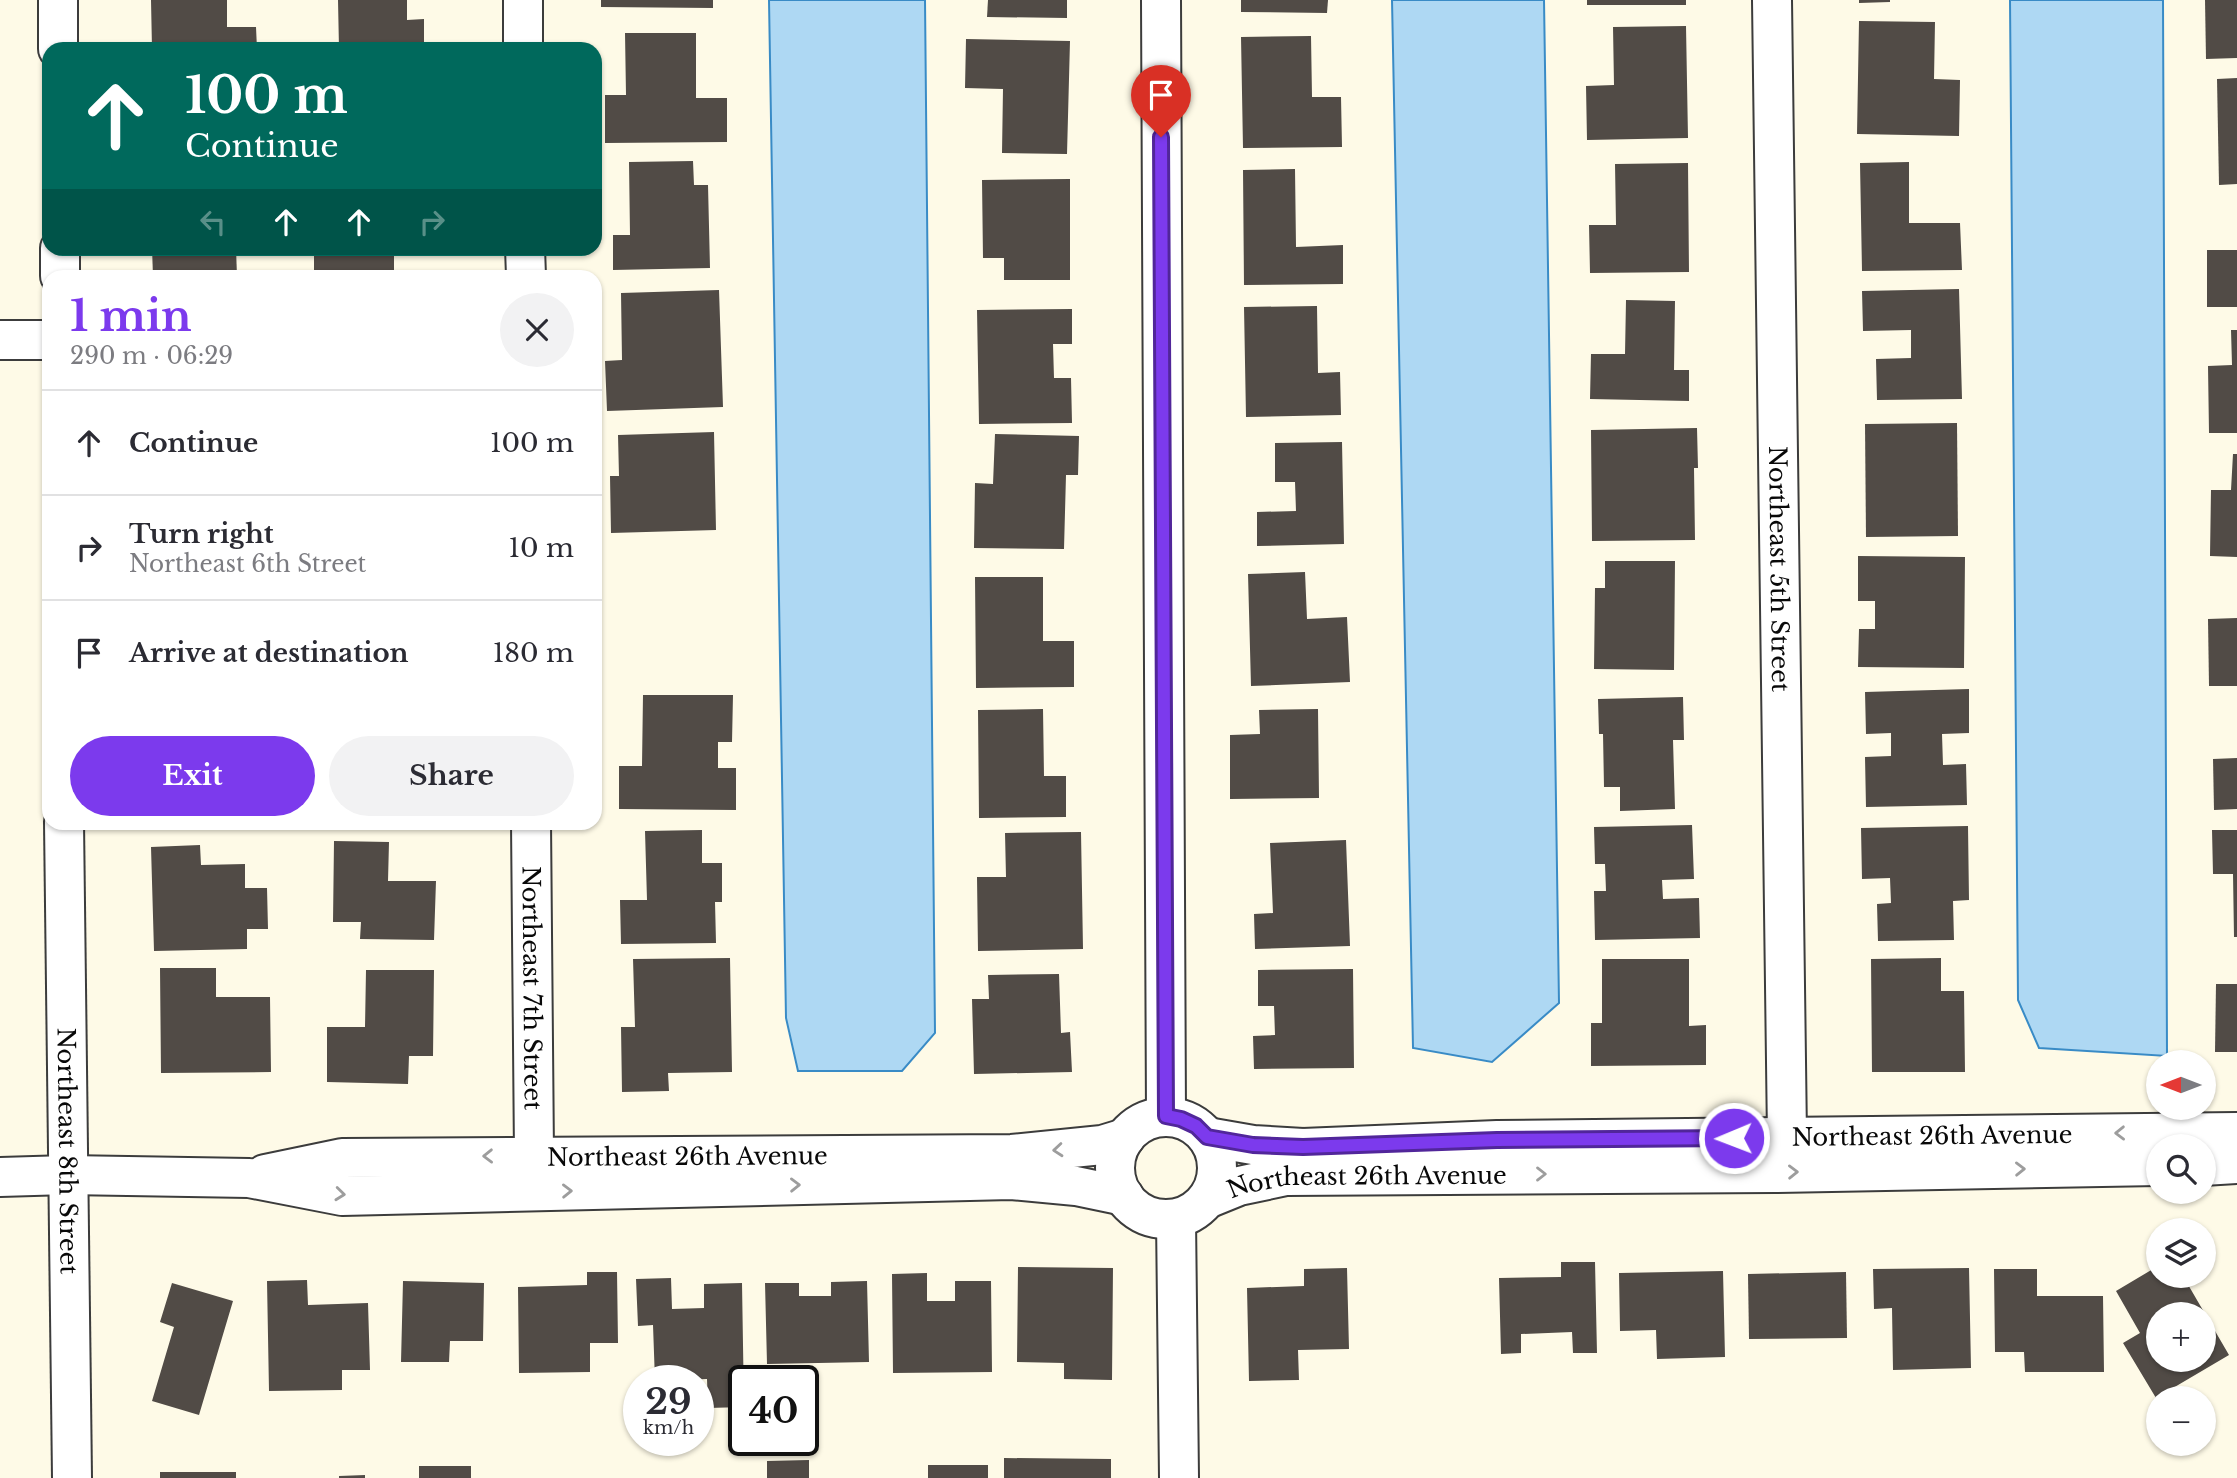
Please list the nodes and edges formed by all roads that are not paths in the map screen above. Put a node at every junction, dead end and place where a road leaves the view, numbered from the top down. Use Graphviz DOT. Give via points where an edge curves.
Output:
graph roads {
  1 [pos="58,0"];
  2 [pos="523,0"];
  3 [pos="1161,0"];
  4 [pos="1772,0"];
  5 [pos="58,42"];
  6 [pos="523,42"];
  7 [pos="0,340"];
  8 [pos="42,340"];
  9 [pos="64,830"];
  10 [pos="531,830"];
  11 [pos="1166,1116"];
  12 [pos="2237,1132"];
  13 [pos="1207,1137"];
  14 [pos="1787,1137"];
  15 [pos="1125,1138"];
  16 [pos="534,1155"];
  17 [pos="2237,1164"];
  18 [pos="2216,1165"];
  19 [pos="2146,1166"];
  20 [pos="67,1175"];
  21 [pos="0,1177"];
  22 [pos="249,1178"];
  23 [pos="1124,1196"];
  24 [pos="1191,1209"];
  25 [pos="72,1478"];
  26 [pos="1179,1478"];
  1 -- 5 [label="street"];
  2 -- 6 [label="street"];
  3 -- 11 [label="street"];
  4 -- 14 [label="street, Northeast 5th Street"];
  7 -- 8 [label="street"];
  9 -- 20 [label="street, Northeast 8th Street"];
  10 -- 16 [label="street, Northeast 7th Street"];
  11 -- 13 [label="street" via="1196,1126"];
  11 -- 15 [label="street" via="1150,1119"];
  12 -- 14 [label="street, Northeast 26th Avenue, one-way"];
  13 -- 14 [label="street, Northeast 26th Avenue" via="1303,1147"];
  13 -- 24 [label="street" via="1217,1162 1213,1188"];
  15 -- 16 [label="street, Northeast 26th Avenue, one-way" via="1102,1145 1012,1154"];
  15 -- 23 [label="street" via="1115,1168"];
  16 -- 22 [label="street, Northeast 26th Avenue, one-way" via="342,1158"];
  17 -- 18 [label="street"];
  24 -- 19 [label="street, Northeast 26th Avenue, one-way" via="1239,1186 1286,1176"];
  20 -- 21 [label="street, Northeast 26th Avenue"];
  20 -- 22 [label="street, Northeast 26th Avenue"];
  20 -- 25 [label="street, Northeast 8th Street"];
  22 -- 23 [label="street, Northeast 26th Avenue, one-way" via="342,1196 1011,1180"];
  23 -- 24 [label="street" via="1146,1215"];
  24 -- 26 [label="street"];
}
